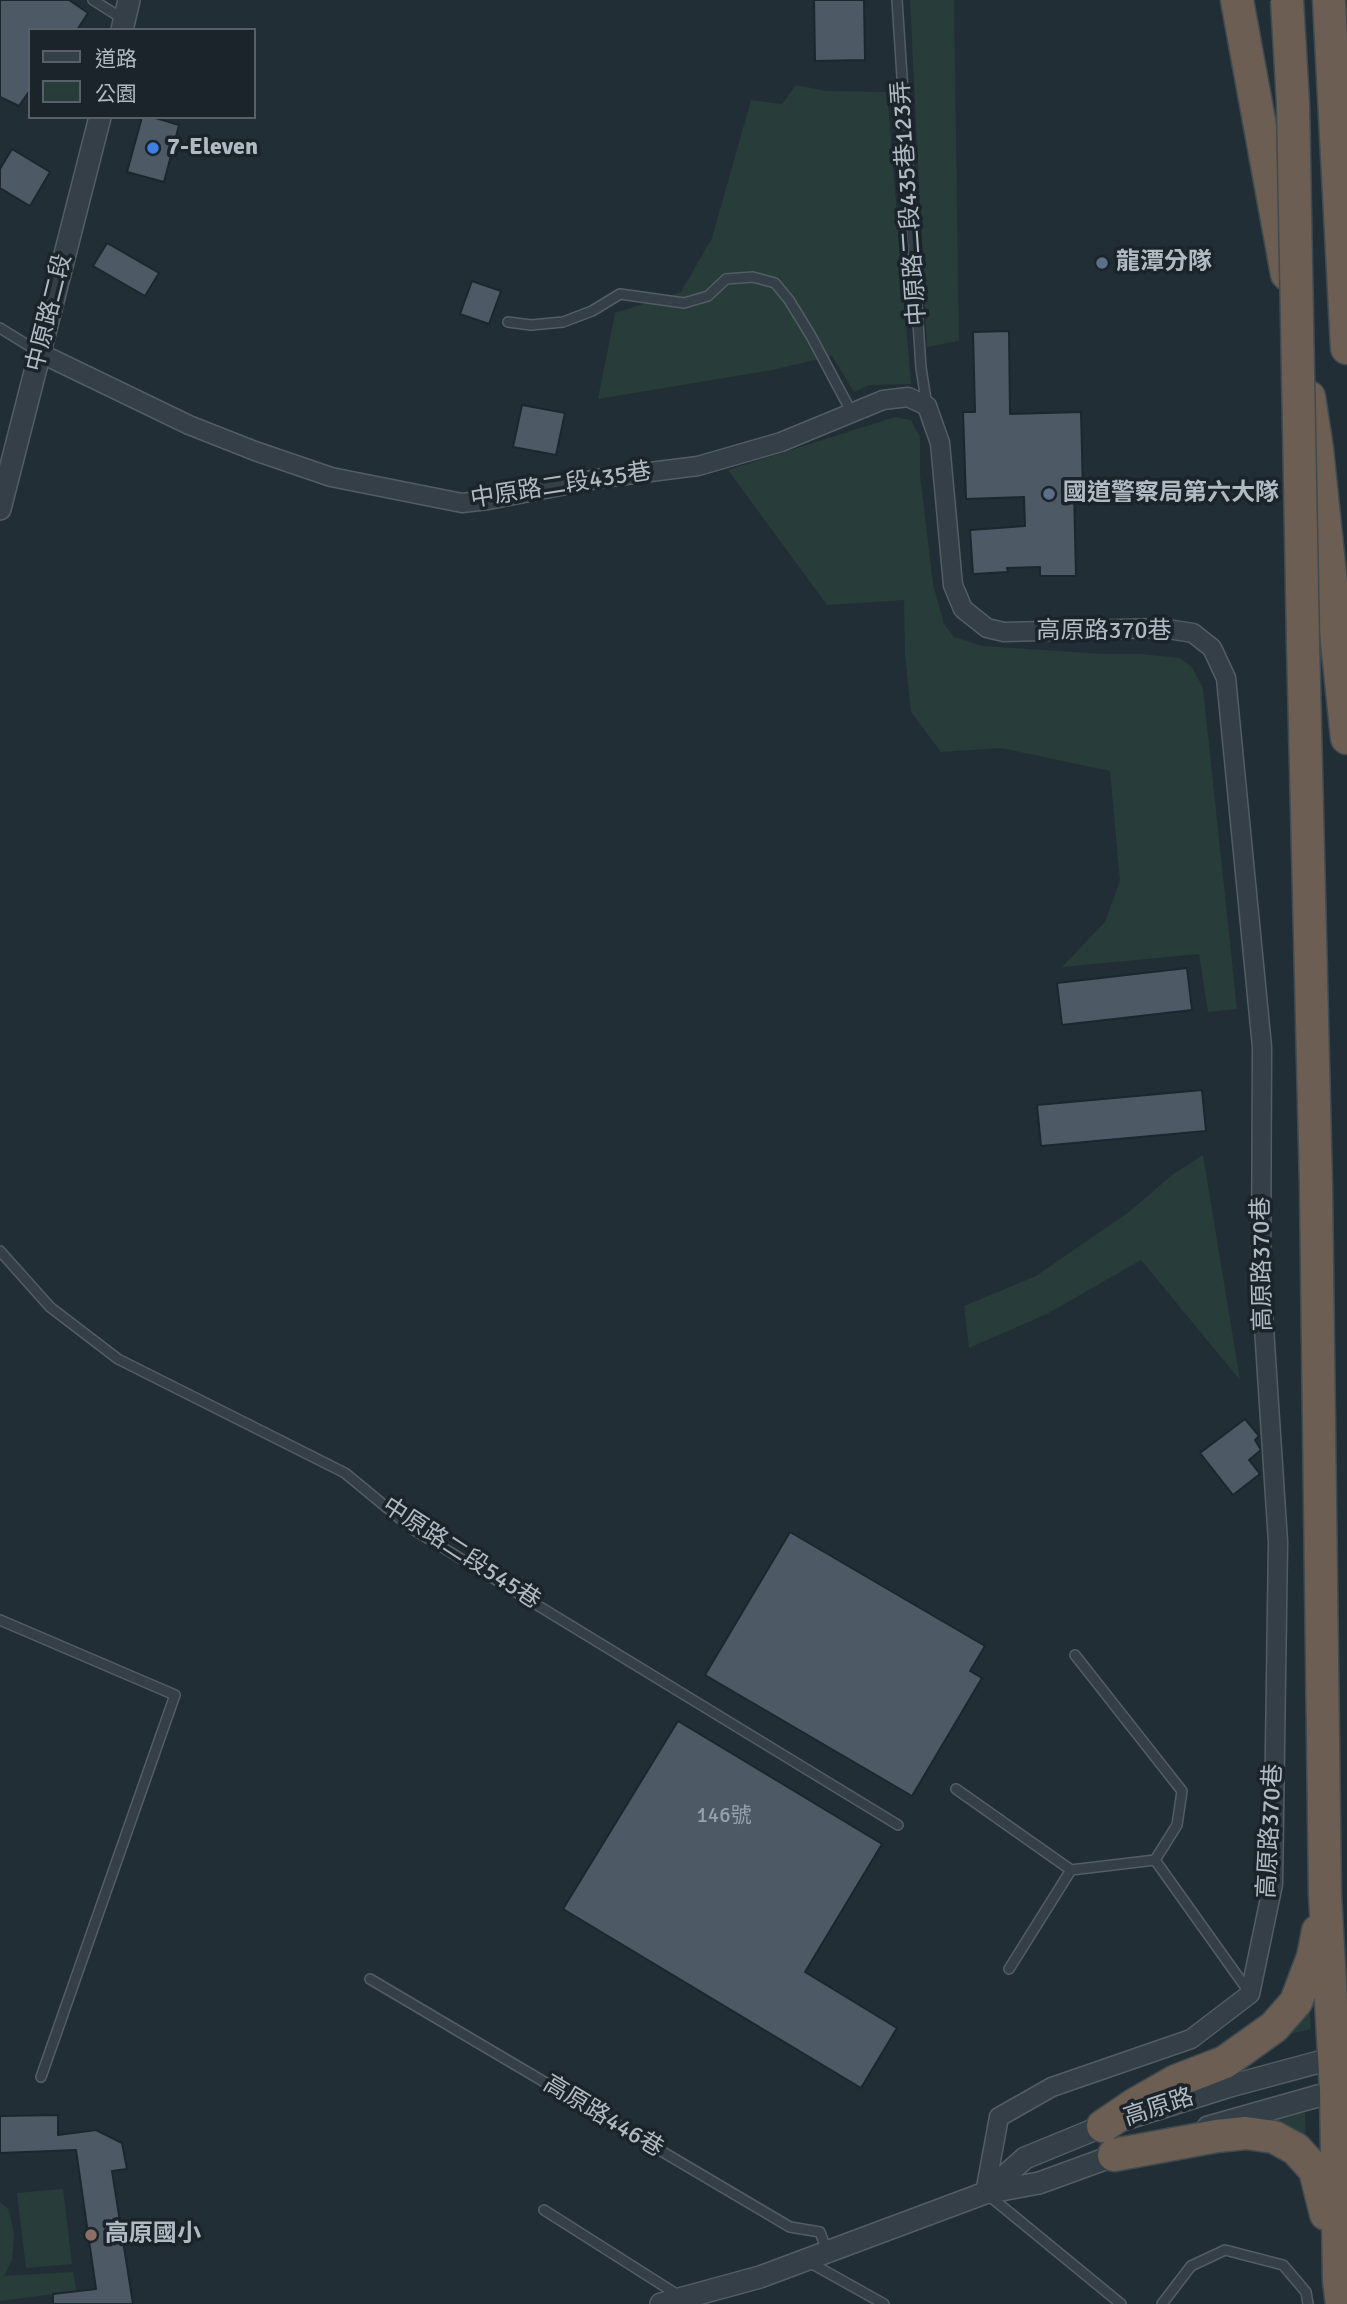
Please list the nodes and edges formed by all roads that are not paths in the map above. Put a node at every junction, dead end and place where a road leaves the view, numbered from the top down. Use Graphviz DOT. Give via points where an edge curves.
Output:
graph roads {
  1 [pos="93,0"];
  2 [pos="897,0"];
  3 [pos="1237,0"];
  4 [pos="1287,0"];
  5 [pos="1329,0"];
  6 [pos="125,17"];
  7 [pos="99,119"];
  8 [pos="508,322"];
  9 [pos="0,328"];
  10 [pos="1347,348"];
  11 [pos="40,353"];
  12 [pos="927,405"];
  13 [pos="852,413"];
  14 [pos="0,509"];
  15 [pos="1347,738"];
  16 [pos="0,1251"];
  17 [pos="0,1620"];
  18 [pos="1075,1655"];
  19 [pos="956,1789"];
  20 [pos="898,1825"];
  21 [pos="1155,1860"];
  22 [pos="1071,1870"];
  23 [pos="1325,1895"];
  24 [pos="1009,1969"];
  25 [pos="370,1979"];
  26 [pos="1250,1994"];
  27 [pos="1340,2056"];
  28 [pos="41,2077"];
  29 [pos="1342,2089"];
  30 [pos="1103,2126"];
  31 [pos="1114,2155"];
  32 [pos="985,2193"];
  33 [pos="544,2210"];
  34 [pos="827,2253"];
  35 [pos="806,2260"];
  36 [pos="1340,2293"];
  37 [pos="683,2298"];
  38 [pos="661,2304"];
  39 [pos="884,2304"];
  40 [pos="1121,2304"];
  41 [pos="1162,2304"];
  42 [pos="1308,2304"];
  1 -- 6 [label="lane"];
  2 -- 12 [label="lane, 中原路二段435巷123弄"];
  3 -- 15 [label="highway" via="1317,449"];
  4 -- 23 [label="highway, bridge" via="1316,1187"];
  5 -- 10 [label="highway"];
  7 -- 11 [label="street, 中原路二段"];
  8 -- 13 [label="lane" via="563,322 620,294 684,303 708,296 726,279 753,277 775,283 789,300"];
  9 -- 11 [label="lane"];
  11 -- 13 [label="street, 中原路二段435巷" via="256,452 331,477 461,503 698,466 781,442"];
  11 -- 14 [label="street, 中原路二段"];
  12 -- 13 [label="street, 中原路二段435巷" via="908,397 883,400"];
  12 -- 26 [label="street, 高原路370巷" via="940,443 953,585 963,609 987,628 1004,632 1161,628 1193,633 1212,648 1226,678 1262,1047 1261,1282 1278,1542 1273,1884"];
  16 -- 20 [label="lane, 中原路二段545巷" via="50,1307 118,1359 345,1473 414,1530"];
  17 -- 28 [label="lane" via="174,1695"];
  18 -- 21 [label="lane" via="1182,1791 1177,1825"];
  19 -- 22 [label="lane"];
  21 -- 22 [label="lane"];
  21 -- 26 [label="lane"];
  22 -- 24 [label="lane"];
  23 -- 27 [label="highway"];
  23 -- 30 [label="highway" via="1313,1957 1296,2001 1274,2027 1225,2062 1176,2081"];
  25 -- 34 [label="lane, 高原路446巷" via="790,2227 820,2232"];
  26 -- 32 [label="street" via="1191,2039 1052,2087 999,2117"];
  27 -- 29 [label="highway"];
  27 -- 30 [label="street, 高原路"];
  29 -- 31 [label="street, 高原路"];
  29 -- 36 [label="highway"];
  30 -- 32 [label="street, 高原路" via="1025,2158"];
  31 -- 32 [label="street, 高原路" via="1039,2183"];
  31 -- 36 [label="highway" via="1246,2133 1286,2141 1315,2170"];
  32 -- 34 [label="street, 高原路"];
  32 -- 40 [label="lane"];
  33 -- 37 [label="lane"];
  34 -- 35 [label="street, 高原路"];
  35 -- 37 [label="street, 高原路"];
  35 -- 39 [label="lane"];
  37 -- 38 [label="street, 高原路"];
  41 -- 42 [label="lane" via="1191,2266 1225,2250 1283,2265 1306,2292"];
}
